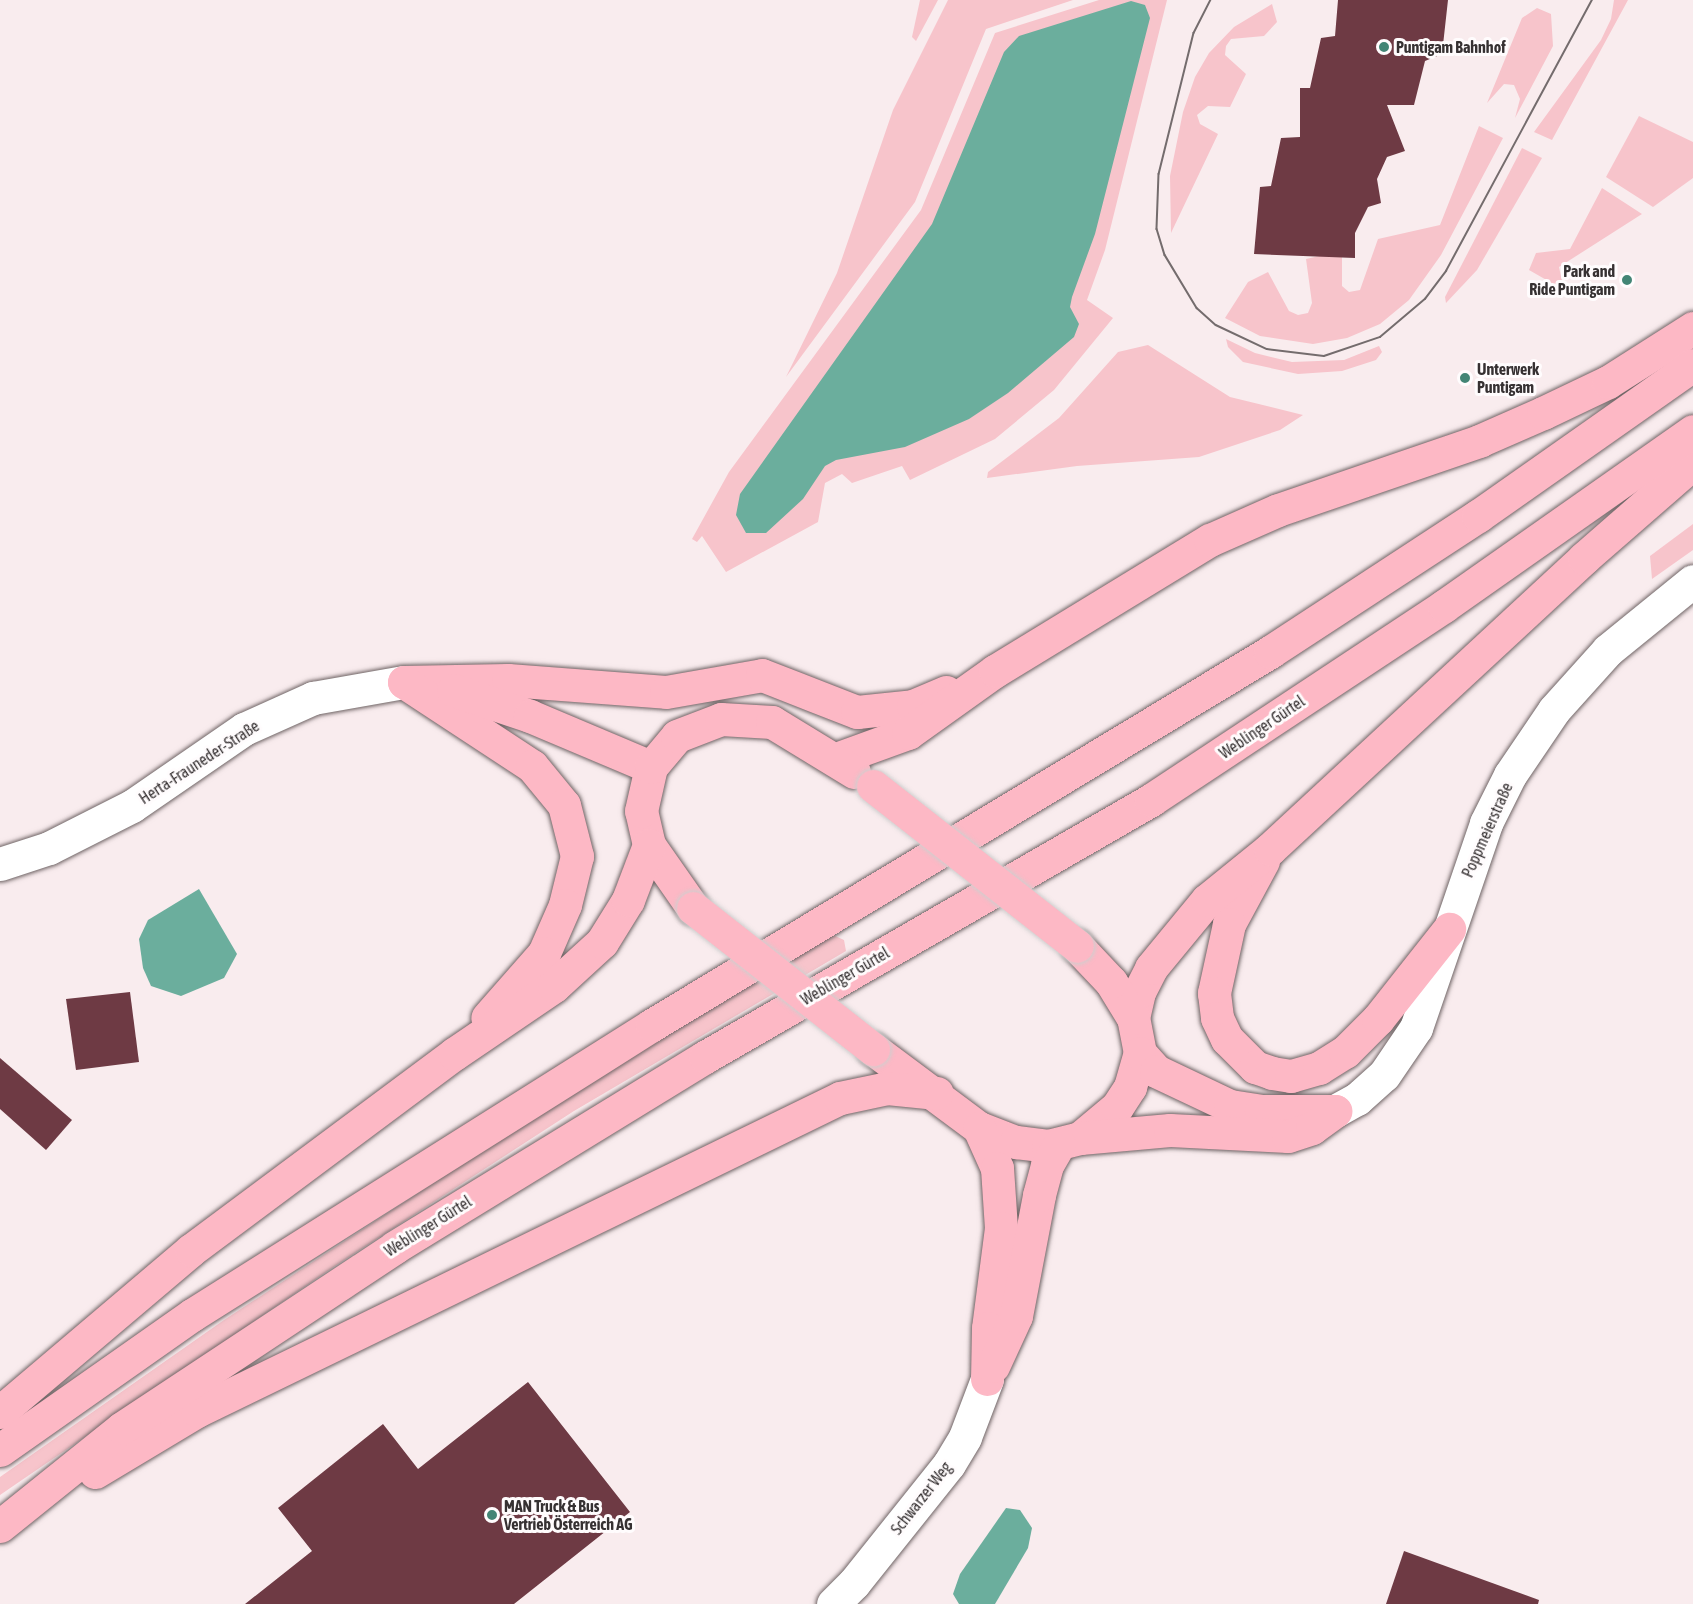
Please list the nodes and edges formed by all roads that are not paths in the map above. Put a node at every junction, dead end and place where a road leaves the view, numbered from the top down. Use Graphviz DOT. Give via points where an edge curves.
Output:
graph roads {
  1 [pos="1693,327"];
  2 [pos="1693,365"];
  3 [pos="1693,431"];
  4 [pos="1693,463"];
  5 [pos="1693,581"];
  6 [pos="994,671"];
  7 [pos="404,682"];
  8 [pos="837,759"];
  9 [pos="651,767"];
  10 [pos="650,845"];
  11 [pos="1270,849"];
  12 [pos="0,864"];
  13 [pos="1449,929"];
  14 [pos="1133,1018"];
  15 [pos="1140,1053"];
  16 [pos="454,1054"];
  17 [pos="936,1094"];
  18 [pos="1335,1111"];
  19 [pos="979,1128"];
  20 [pos="1070,1141"];
  21 [pos="987,1378"];
  22 [pos="0,1413"];
  23 [pos="0,1450"];
  24 [pos="0,1527"];
  25 [pos="833,1604"];
  1 -- 6 [label="main road" via="1618,376 1543,413 1479,441 1278,510 1210,540"];
  2 -- 23 [label="main road" via="1514,492 1270,652 642,1031 192,1315"];
  3 -- 24 [label="main road, Weblinger Gürtel" via="1444,606 1151,800 695,1063 395,1247 122,1428"];
  4 -- 11 [label="main road" via="1591,552"];
  5 -- 13 [label="street, Poppmeierstraße" via="1608,650 1554,710 1510,776 1486,823"];
  6 -- 7 [label="main road" via="914,706 857,712 762,675 666,692 508,680"];
  6 -- 8 [label="main road" via="908,733"];
  7 -- 9 [label="main road" via="459,691"];
  7 -- 12 [label="street, Herta-Frauneder-Straße" via="313,698 244,729 132,806 49,848"];
  7 -- 16 [label="main road" via="532,766 564,805 577,856 565,905 544,953"];
  8 -- 9 [label="main road" via="772,722 721,719 676,736"];
  8 -- 14 [label="main road, bridge" via="1077,946 1111,982"];
  9 -- 10 [label="main road" via="641,811"];
  10 -- 16 [label="main road" via="628,900 602,942 554,986"];
  10 -- 17 [label="main road, bridge" via="693,908"];
  11 -- 13 [label="main road" via="1230,924 1214,993 1217,1018 1227,1040 1255,1067 1291,1076 1319,1068 1345,1052 1378,1019"];
  11 -- 14 [label="main road" via="1207,900 1178,934 1147,976"];
  13 -- 18 [label="street, Poppmeierstraße" via="1434,983 1403,1050 1384,1075 1357,1099"];
  14 -- 15 [label="main road"];
  15 -- 18 [label="main road" via="1156,1071 1230,1106 1261,1111"];
  15 -- 20 [label="main road" via="1130,1087 1117,1107"];
  16 -- 22 [label="main road" via="191,1250"];
  17 -- 19 [label="main road"];
  17 -- 24 [label="main road" via="887,1088 840,1098 197,1411"];
  18 -- 20 [label="main road" via="1312,1128 1288,1136 1170,1130"];
  19 -- 20 [label="main road" via="1016,1142 1048,1146"];
  19 -- 21 [label="main road" via="996,1168 1001,1228 988,1328"];
  20 -- 21 [label="main road" via="1047,1165 1016,1316"];
  21 -- 25 [label="street, Schwarzer Weg" via="965,1437 949,1464"];
}
